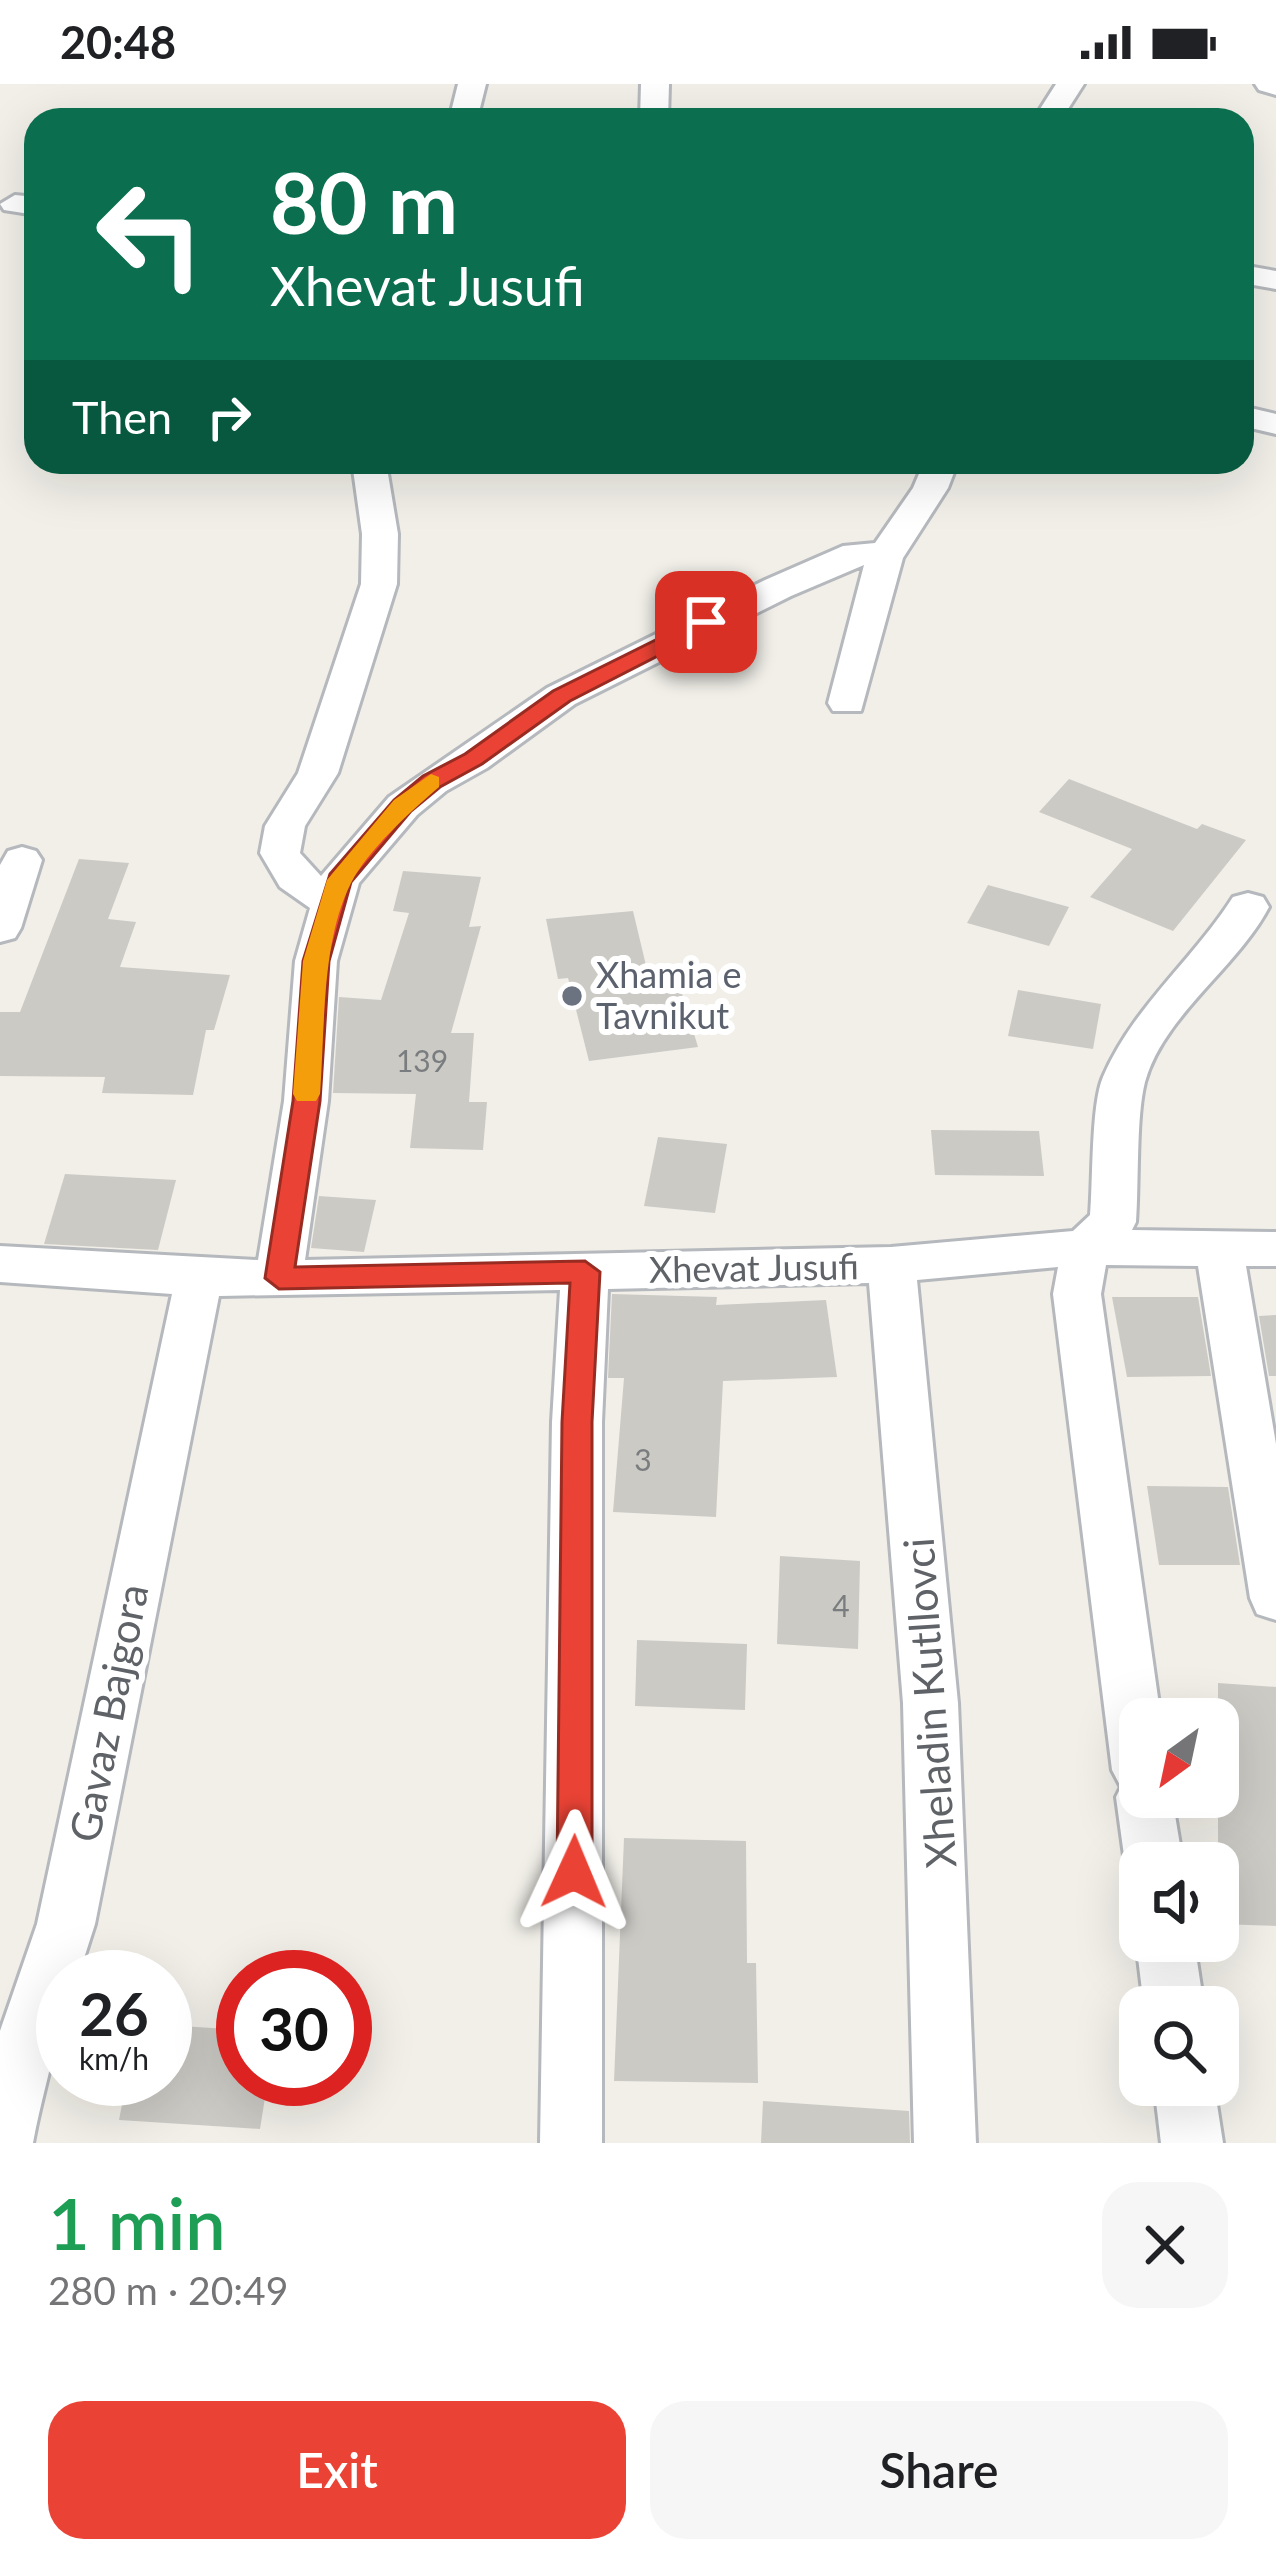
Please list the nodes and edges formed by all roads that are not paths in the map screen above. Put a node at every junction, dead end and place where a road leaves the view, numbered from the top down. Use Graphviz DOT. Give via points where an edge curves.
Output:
graph roads {
  1 [pos="371,474"];
  2 [pos="938,474"];
  3 [pos="887,553"];
  4 [pos="847,704"];
  5 [pos="22,860"];
  6 [pos="331,903"];
  7 [pos="1248,907"];
  8 [pos="0,928"];
  9 [pos="1085,1247"];
  10 [pos="1219,1249"];
  11 [pos="1276,1249"];
  12 [pos="0,1264"];
  13 [pos="891,1265"];
  14 [pos="585,1272"];
  15 [pos="199,1278"];
  16 [pos="279,1278"];
  17 [pos="1276,1598"];
  18 [pos="1130,1698"];
  19 [pos="1187,2106"];
  20 [pos="2,2143"];
  21 [pos="571,2143"];
  22 [pos="945,2143"];
  23 [pos="1192,2143"];
  1 -- 6 [label="street" via="379,584 318,773 284,826 280,854 295,878"];
  2 -- 3 [label="street"];
  3 -- 4 [label="street"];
  3 -- 6 [label="street" via="856,554 778,588 562,696 403,806 339,880"];
  5 -- 8 [label="street"];
  6 -- 16 [label="street" via="316,961 306,1101"];
  7 -- 9 [label="street" via="1160,1016 1124,1081 1113,1222"];
  9 -- 10 [label="street, Xhevat Jusufi"];
  9 -- 13 [label="street, Xhevat Jusufi"];
  9 -- 18 [label="street" via="1077,1294"];
  10 -- 11 [label="street, Xhevat Jusufi"];
  10 -- 17 [label="street"];
  12 -- 15 [label="street, Xhevat Jusufi"];
  13 -- 14 [label="street, Xhevat Jusufi"];
  13 -- 22 [label="street, Xheladin Kutllovci" via="911,1423 945,1938"];
  14 -- 16 [label="street, Xhevat Jusufi"];
  14 -- 21 [label="street"];
  15 -- 16 [label="street, Xhevat Jusufi"];
  15 -- 20 [label="street, Gavaz Bajgora" via="66,1924 15,2075"];
  19 -- 23 [label="street"];
}
